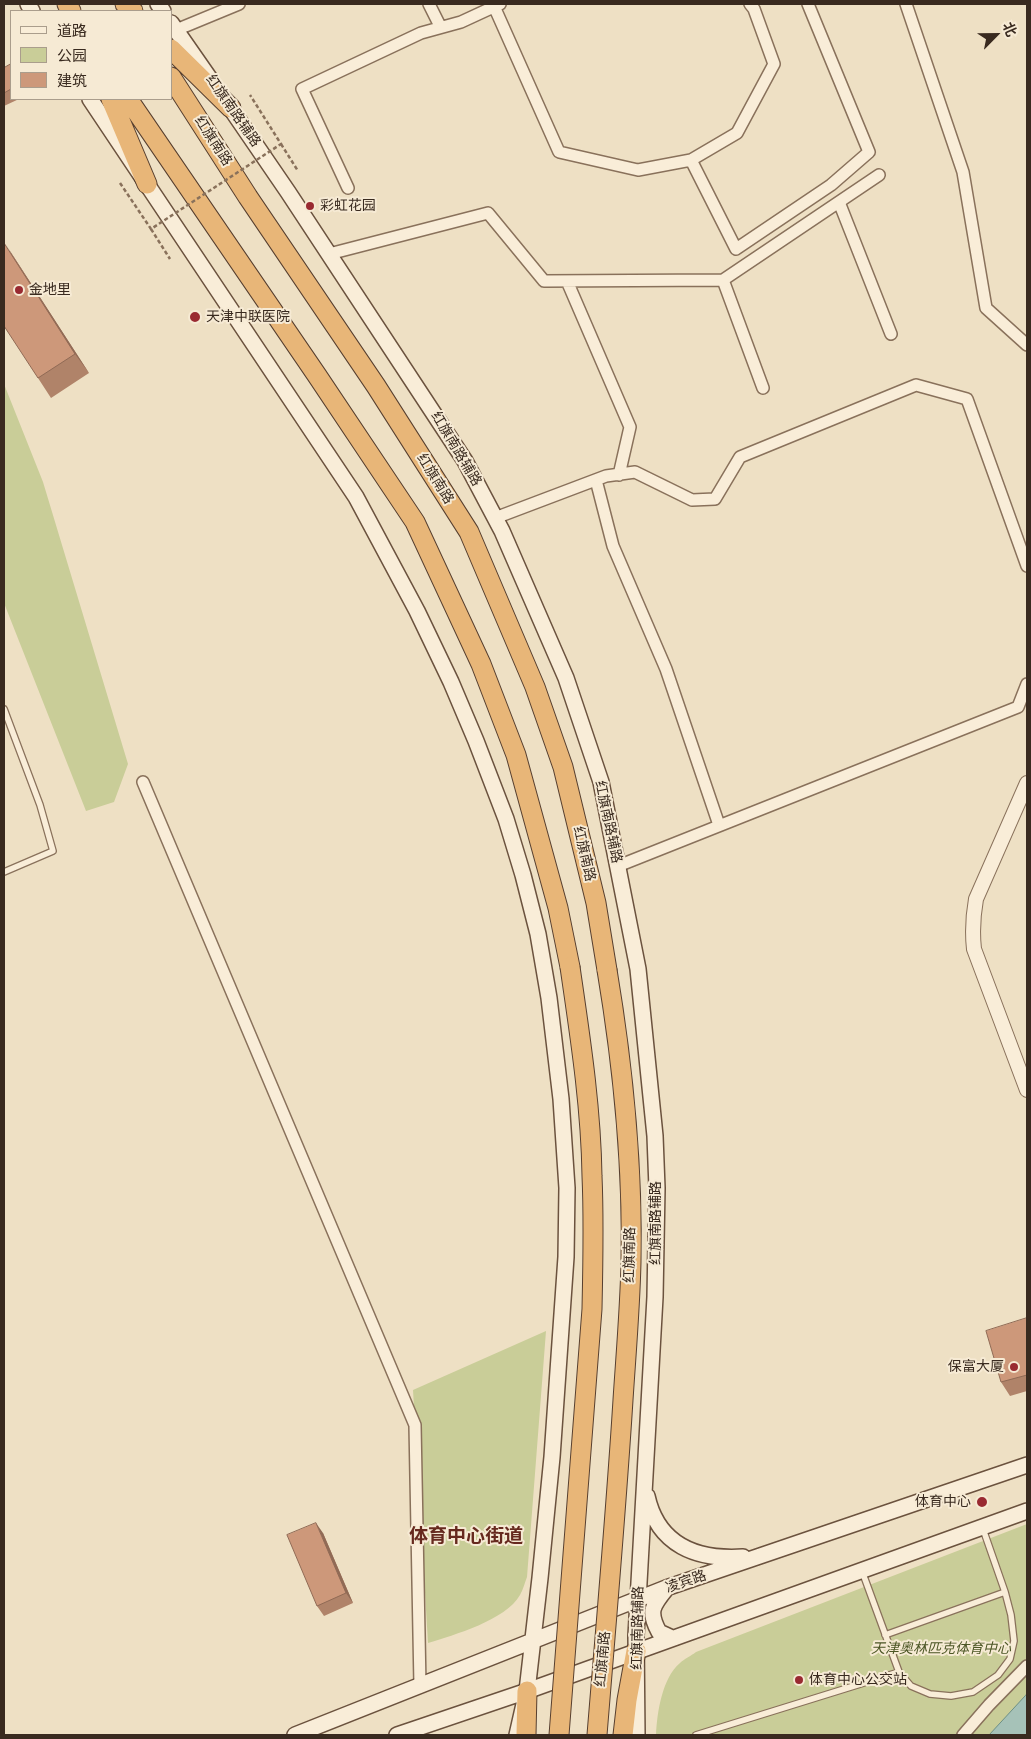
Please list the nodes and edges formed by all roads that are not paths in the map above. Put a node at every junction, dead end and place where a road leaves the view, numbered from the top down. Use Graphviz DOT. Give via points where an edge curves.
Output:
graph roads {
  1 [pos="239,4"];
  2 [pos="429,4"];
  3 [pos="750,4"];
  4 [pos="808,4"];
  5 [pos="906,4"];
  6 [pos="496,5"];
  7 [pos="440,26"];
  8 [pos="174,27"];
  9 [pos="172,50"];
  10 [pos="172,79"];
  11 [pos="91,100"];
  12 [pos="111,100"];
  13 [pos="129,100"];
  14 [pos="231,108"];
  15 [pos="691,160"];
  16 [pos="879,175"];
  17 [pos="147,184"];
  18 [pos="348,188"];
  19 [pos="839,202"];
  20 [pos="329,254"];
  21 [pos="723,280"];
  22 [pos="567,281"];
  23 [pos="892,334"];
  24 [pos="1027,345"];
  25 [pos="763,388"];
  26 [pos="619,474"];
  27 [pos="596,480"];
  28 [pos="495,518"];
  29 [pos="1027,566"];
  30 [pos="1027,684"];
  31 [pos="4,709"];
  32 [pos="143,782"];
  33 [pos="1027,783"];
  34 [pos="719,826"];
  35 [pos="618,866"];
  36 [pos="4,872"];
  37 [pos="1027,1090"];
  38 [pos="1027,1465"];
  39 [pos="644,1482"];
  40 [pos="1027,1510"];
  41 [pos="982,1527"];
  42 [pos="762,1555"];
  43 [pos="862,1571"];
  44 [pos="666,1588"];
  45 [pos="1005,1592"];
  46 [pos="638,1600"];
  47 [pos="885,1635"];
  48 [pos="672,1638"];
  49 [pos="532,1641"];
  50 [pos="636,1651"];
  51 [pos="1027,1666"];
  52 [pos="898,1672"];
  53 [pos="420,1686"];
  54 [pos="526,1691"];
  55 [pos="294,1735"];
  56 [pos="397,1735"];
  57 [pos="516,1735"];
  58 [pos="526,1735"];
  59 [pos="559,1735"];
  60 [pos="597,1735"];
  61 [pos="623,1735"];
  62 [pos="637,1735"];
  63 [pos="696,1735"];
  64 [pos="963,1735"];
  1 -- 8 [label="street"];
  2 -- 7 [label="street"];
  3 -- 15 [label="street" via="774,64 737,133"];
  4 -- 15 [label="street" via="869,152 831,185 736,249"];
  5 -- 24 [label="street" via="963,172 986,308"];
  6 -- 7 [label="street" via="461,22"];
  6 -- 15 [label="street" via="558,152 638,170"];
  7 -- 18 [label="street" via="302,89"];
  8 -- 14 [label="main road, 红旗南路辅路"];
  9 -- 14 [label="highway"];
  10 -- 60 [label="highway, 红旗南路, bridge" via="469,532 535,687 563,767 596,903 614,1012 629,1164 631,1262"];
  11 -- 17 [label="main road"];
  12 -- 17 [label="highway"];
  13 -- 59 [label="highway, bridge" via="414,522 482,664 516,755 558,908 580,1032 592,1175 593,1260 592,1309"];
  14 -- 20 [label="main road, 红旗南路辅路"];
  16 -- 19 [label="street"];
  17 -- 49 [label="main road" via="356,497 451,682 506,819 523,875 550,998 562,1099 567,1188 566,1257 553,1438"];
  19 -- 21 [label="street"];
  19 -- 23 [label="street"];
  20 -- 22 [label="street" via="488,213 544,281"];
  20 -- 28 [label="main road, 红旗南路辅路" via="465,461"];
  21 -- 22 [label="street"];
  21 -- 25 [label="street"];
  22 -- 26 [label="street" via="630,427"];
  26 -- 27 [label="street"];
  26 -- 29 [label="street" via="635,472 692,500 715,499 740,457 916,385 967,399"];
  27 -- 28 [label="street"];
  27 -- 34 [label="street" via="613,546 666,670"];
  28 -- 35 [label="main road, 红旗南路辅路" via="566,678 601,782"];
  30 -- 34 [label="street" via="1018,707"];
  31 -- 36 [label="lane" via="54,851"];
  32 -- 53 [label="street" via="415,1425"];
  33 -- 37 [label="street" via="976,899 972,919 974,949"];
  34 -- 35 [label="street"];
  35 -- 39 [label="main road, 红旗南路辅路" via="638,969 658,1188"];
  38 -- 42 [label="main road, 凌宾路"];
  39 -- 42 [label="main road" via="661,1529 680,1547 714,1557"];
  39 -- 46 [label="main road, 红旗南路辅路"];
  40 -- 41 [label="main road"];
  41 -- 43 [label="main road"];
  41 -- 45 [label="lane"];
  42 -- 44 [label="main road, 凌宾路"];
  43 -- 47 [label="lane"];
  43 -- 48 [label="main road"];
  44 -- 46 [label="main road, 凌宾路"];
  44 -- 48 [label="main road" via="655,1602 652,1615 659,1632"];
  45 -- 47 [label="lane"];
  45 -- 52 [label="lane" via="1014,1641 1010,1659 998,1675 973,1692 951,1696 930,1694 911,1686"];
  46 -- 49 [label="main road, 凌宾路"];
  46 -- 50 [label="main road, 红旗南路辅路"];
  47 -- 52 [label="lane"];
  48 -- 50 [label="main road"];
  49 -- 53 [label="main road, 凌宾路"];
  49 -- 54 [label="main road"];
  50 -- 54 [label="main road"];
  50 -- 61 [label="highway"];
  50 -- 62 [label="main road, 红旗南路辅路"];
  51 -- 64 [label="street"];
  52 -- 63 [label="lane"];
  53 -- 55 [label="main road, 凌宾路"];
  54 -- 56 [label="main road"];
  54 -- 57 [label="main road"];
  54 -- 58 [label="highway"];
}
